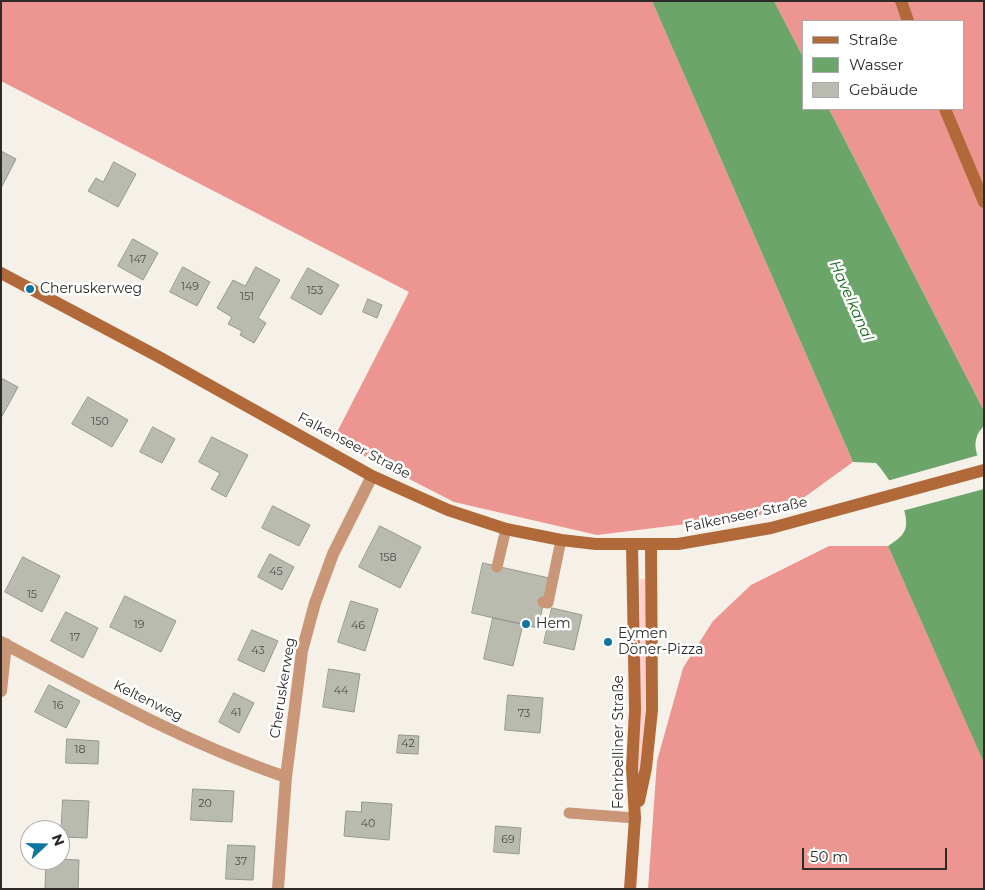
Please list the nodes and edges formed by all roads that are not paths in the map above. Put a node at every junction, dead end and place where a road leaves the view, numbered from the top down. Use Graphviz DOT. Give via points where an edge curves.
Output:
graph roads {
  1 [pos="901,1"];
  2 [pos="908,20"];
  3 [pos="945,110"];
  4 [pos="984,202"];
  5 [pos="1,273"];
  6 [pos="984,470"];
  7 [pos="372,476"];
  8 [pos="506,529"];
  9 [pos="561,540"];
  10 [pos="632,545"];
  11 [pos="651,545"];
  12 [pos="497,566"];
  13 [pos="543,602"];
  14 [pos="3,643"];
  15 [pos="1,690"];
  16 [pos="286,777"];
  17 [pos="569,813"];
  18 [pos="635,818"];
  19 [pos="278,889"];
  20 [pos="630,889"];
  1 -- 2 [label="main road"];
  3 -- 4 [label="main road"];
  5 -- 7 [label="main road, Falkenseer Straße"];
  6 -- 11 [label="main road, Falkenseer Straße" via="771,528 678,544"];
  7 -- 8 [label="main road, Falkenseer Straße" via="448,510"];
  7 -- 16 [label="street, Cheruskerweg" via="333,554 315,602 302,651"];
  8 -- 9 [label="main road, Falkenseer Straße"];
  8 -- 12 [label="lane"];
  9 -- 10 [label="main road, Falkenseer Straße"];
  9 -- 13 [label="lane" via="548,603"];
  10 -- 11 [label="main road, Falkenseer Straße"];
  10 -- 18 [label="main road, Fehrbelliner Straße"];
  11 -- 18 [label="main road, Fehrbelliner Straße" via="652,710 646,768"];
  14 -- 15 [label="street"];
  14 -- 16 [label="street, Keltenweg" via="189,738"];
  16 -- 19 [label="street, Cheruskerweg"];
  17 -- 18 [label="lane"];
  18 -- 20 [label="main road, Fehrbelliner Straße"];
}
